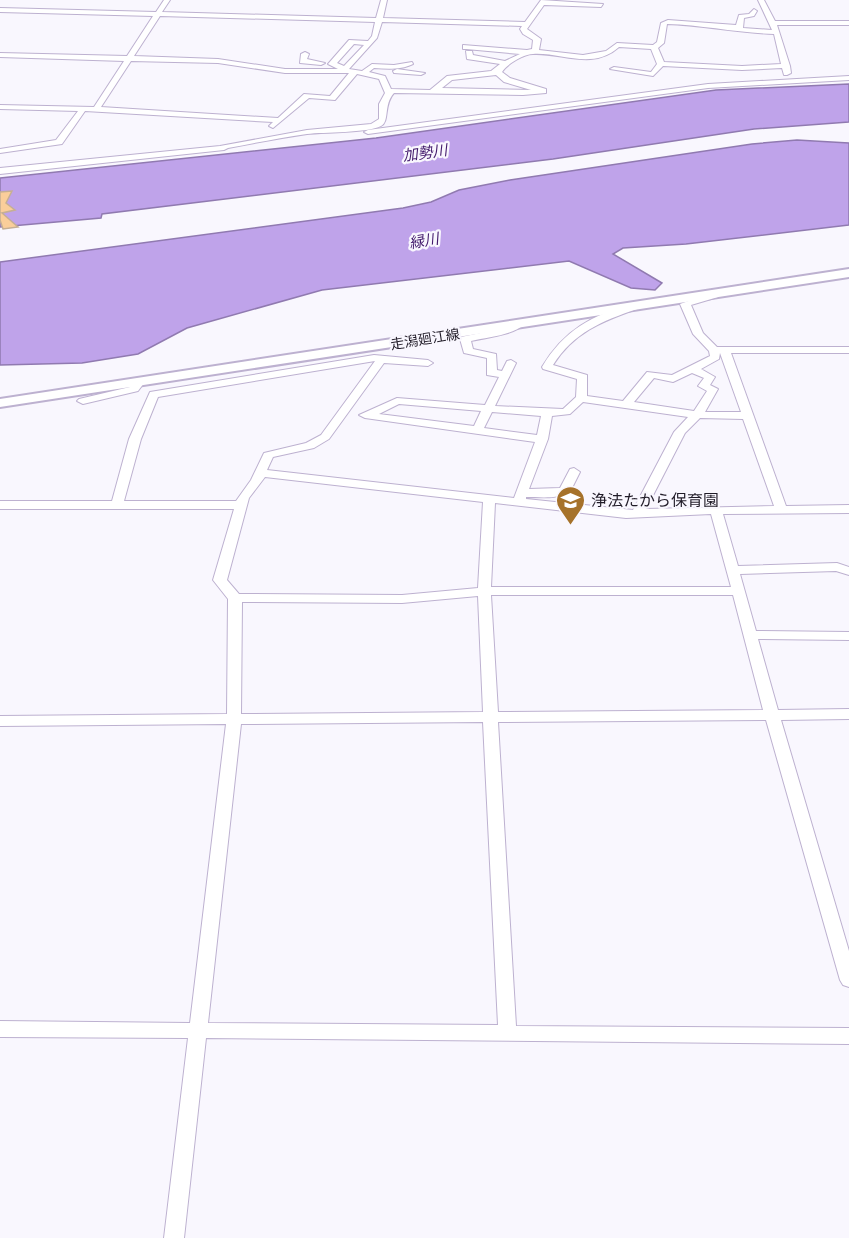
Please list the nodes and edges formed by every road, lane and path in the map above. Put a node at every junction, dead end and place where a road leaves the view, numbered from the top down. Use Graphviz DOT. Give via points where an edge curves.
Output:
graph roads {
  1 [pos="5,0"];
  2 [pos="167,0"];
  3 [pos="384,0"];
  4 [pos="760,0"];
  5 [pos="544,1"];
  6 [pos="0,3"];
  7 [pos="601,5"];
  8 [pos="0,10"];
  9 [pos="754,11"];
  10 [pos="158,15"];
  11 [pos="379,20"];
  12 [pos="774,22"];
  13 [pos="849,23"];
  14 [pos="526,24"];
  15 [pos="739,28"];
  16 [pos="777,32"];
  17 [pos="369,43"];
  18 [pos="654,47"];
  19 [pos="532,52"];
  20 [pos="0,55"];
  21 [pos="130,58"];
  22 [pos="506,63"];
  23 [pos="332,64"];
  24 [pos="409,64"];
  25 [pos="661,64"];
  26 [pos="786,66"];
  27 [pos="397,69"];
  28 [pos="500,69"];
  29 [pos="614,69"];
  30 [pos="344,70"];
  31 [pos="285,71"];
  32 [pos="360,72"];
  33 [pos="849,72"];
  34 [pos="421,73"];
  35 [pos="377,76"];
  36 [pos="849,78"];
  37 [pos="436,90"];
  38 [pos="389,93"];
  39 [pos="0,107"];
  40 [pos="83,109"];
  41 [pos="96,109"];
  42 [pos="278,120"];
  43 [pos="307,132"];
  44 [pos="224,148"];
  45 [pos="0,150"];
  46 [pos="0,171"];
  47 [pos="849,273"];
  48 [pos="722,292"];
  49 [pos="642,304"];
  50 [pos="520,324"];
  51 [pos="719,349"];
  52 [pos="849,350"];
  53 [pos="381,360"];
  54 [pos="429,363"];
  55 [pos="511,363"];
  56 [pos="692,369"];
  57 [pos="504,374"];
  58 [pos="139,383"];
  59 [pos="581,398"];
  60 [pos="83,401"];
  61 [pos="0,403"];
  62 [pos="626,405"];
  63 [pos="489,410"];
  64 [pos="344,411"];
  65 [pos="547,413"];
  66 [pos="366,415"];
  67 [pos="697,415"];
  68 [pos="748,416"];
  69 [pos="477,431"];
  70 [pos="542,439"];
  71 [pos="573,472"];
  72 [pos="259,473"];
  73 [pos="520,498"];
  74 [pos="489,500"];
  75 [pos="0,505"];
  76 [pos="117,505"];
  77 [pos="241,505"];
  78 [pos="781,509"];
  79 [pos="849,509"];
  80 [pos="716,510"];
  81 [pos="637,514"];
  82 [pos="733,570"];
  83 [pos="849,571"];
  84 [pos="484,591"];
  85 [pos="739,591"];
  86 [pos="236,598"];
  87 [pos="752,635"];
  88 [pos="849,636"];
  89 [pos="849,714"];
  90 [pos="773,715"];
  91 [pos="490,717"];
  92 [pos="234,719"];
  93 [pos="0,721"];
  94 [pos="849,980"];
  95 [pos="0,1029"];
  96 [pos="198,1030"];
  97 [pos="507,1034"];
  98 [pos="849,1036"];
  99 [pos="174,1238"];
  1 -- 6 [label="street"];
  2 -- 10 [label="street"];
  3 -- 11 [label="street"];
  4 -- 12 [label="street"];
  5 -- 7 [label="street"];
  5 -- 14 [label="street"];
  8 -- 10 [label="street"];
  9 -- 15 [label="street" via="752,16 741,16"];
  10 -- 11 [label="street"];
  10 -- 21 [label="street"];
  11 -- 14 [label="street"];
  11 -- 17 [label="street" via="375,38"];
  12 -- 13 [label="street"];
  12 -- 16 [label="street"];
  14 -- 19 [label="street" via="522,31 537,39"];
  15 -- 16 [label="street"];
  15 -- 18 [label="street" via="664,23 660,43"];
  16 -- 26 [label="street"];
  17 -- 23 [label="street" via="352,42"];
  17 -- 30 [label="street"];
  18 -- 19 [label="street" via="617,45 609,53 583,57"];
  18 -- 25 [label="street"];
  19 -- 22 [label="street"];
  19 -- 22 [label="street" via="467,50 476,60"];
  20 -- 21 [label="street"];
  21 -- 31 [label="street" via="218,61"];
  21 -- 41 [label="street"];
  22 -- 28 [label="street"];
  23 -- 30 [label="street"];
  23 -- 31 [label="street" via="305,58"];
  24 -- 27 [label="street"];
  25 -- 26 [label="street"];
  25 -- 29 [label="street" via="653,74"];
  26 -- 33 [label="street" via="791,74"];
  27 -- 32 [label="street" via="372,66"];
  27 -- 34 [label="street"];
  27 -- 35 [label="street"];
  28 -- 37 [label="street" via="486,75 450,78"];
  28 -- 37 [label="street" via="498,72 507,80 543,91"];
  30 -- 31 [label="street"];
  30 -- 32 [label="street"];
  32 -- 35 [label="street"];
  32 -- 42 [label="street" via="332,98 307,96"];
  35 -- 38 [label="street"];
  36 -- 44 [label="street" via="708,86"];
  37 -- 38 [label="street"];
  38 -- 43 [label="street" via="379,124"];
  39 -- 40 [label="street"];
  40 -- 41 [label="street"];
  40 -- 45 [label="street" via="59,142"];
  41 -- 42 [label="street"];
  42 -- 43 [label="street" via="272,126"];
  43 -- 44 [label="street"];
  44 -- 46 [label="street"];
  47 -- 48 [label="main road, 走潟廻江線"];
  48 -- 49 [label="main road, 走潟廻江線"];
  48 -- 51 [label="street" via="685,304 692,325"];
  49 -- 50 [label="main road, 走潟廻江線"];
  49 -- 59 [label="street" via="590,321 554,354 547,367 583,377"];
  50 -- 57 [label="street" via="465,339 468,351 492,356 491,373"];
  50 -- 58 [label="main road, 走潟廻江線"];
  51 -- 52 [label="street"];
  51 -- 56 [label="street" via="715,357"];
  51 -- 68 [label="street"];
  53 -- 54 [label="street"];
  53 -- 64 [label="street"];
  53 -- 76 [label="street" via="374,358 154,394 135,439"];
  55 -- 57 [label="street"];
  56 -- 62 [label="street" via="673,379 651,374"];
  56 -- 67 [label="street" via="710,377 703,386 713,389"];
  57 -- 63 [label="street"];
  58 -- 60 [label="street" via="134,389"];
  58 -- 61 [label="main road, 走潟廻江線"];
  59 -- 62 [label="street"];
  59 -- 65 [label="street" via="566,412"];
  62 -- 67 [label="street"];
  63 -- 65 [label="street"];
  63 -- 66 [label="street" via="397,401"];
  63 -- 69 [label="street"];
  64 -- 66 [label="street"];
  64 -- 72 [label="street" via="325,437 310,446 268,455"];
  65 -- 70 [label="street"];
  66 -- 69 [label="street"];
  67 -- 68 [label="street"];
  67 -- 81 [label="street" via="680,432"];
  68 -- 78 [label="street"];
  69 -- 70 [label="street"];
  70 -- 73 [label="street"];
  71 -- 73 [label="street" via="565,490"];
  72 -- 74 [label="street"];
  72 -- 77 [label="street"];
  73 -- 74 [label="street"];
  73 -- 81 [label="street"];
  74 -- 84 [label="street"];
  75 -- 76 [label="street"];
  76 -- 77 [label="street"];
  77 -- 86 [label="street" via="220,580"];
  78 -- 79 [label="street"];
  78 -- 80 [label="street"];
  80 -- 81 [label="street"];
  80 -- 82 [label="street"];
  82 -- 83 [label="street" via="837,567"];
  82 -- 85 [label="street"];
  84 -- 85 [label="street"];
  84 -- 86 [label="street" via="402,599"];
  84 -- 91 [label="street"];
  85 -- 87 [label="street"];
  86 -- 92 [label="street"];
  87 -- 88 [label="street"];
  87 -- 90 [label="street"];
  89 -- 90 [label="street"];
  90 -- 91 [label="street"];
  90 -- 94 [label="street"];
  91 -- 92 [label="street"];
  91 -- 97 [label="street"];
  92 -- 93 [label="street"];
  92 -- 96 [label="street"];
  95 -- 96 [label="street"];
  96 -- 97 [label="street"];
  96 -- 99 [label="street"];
  97 -- 98 [label="street"];
}
